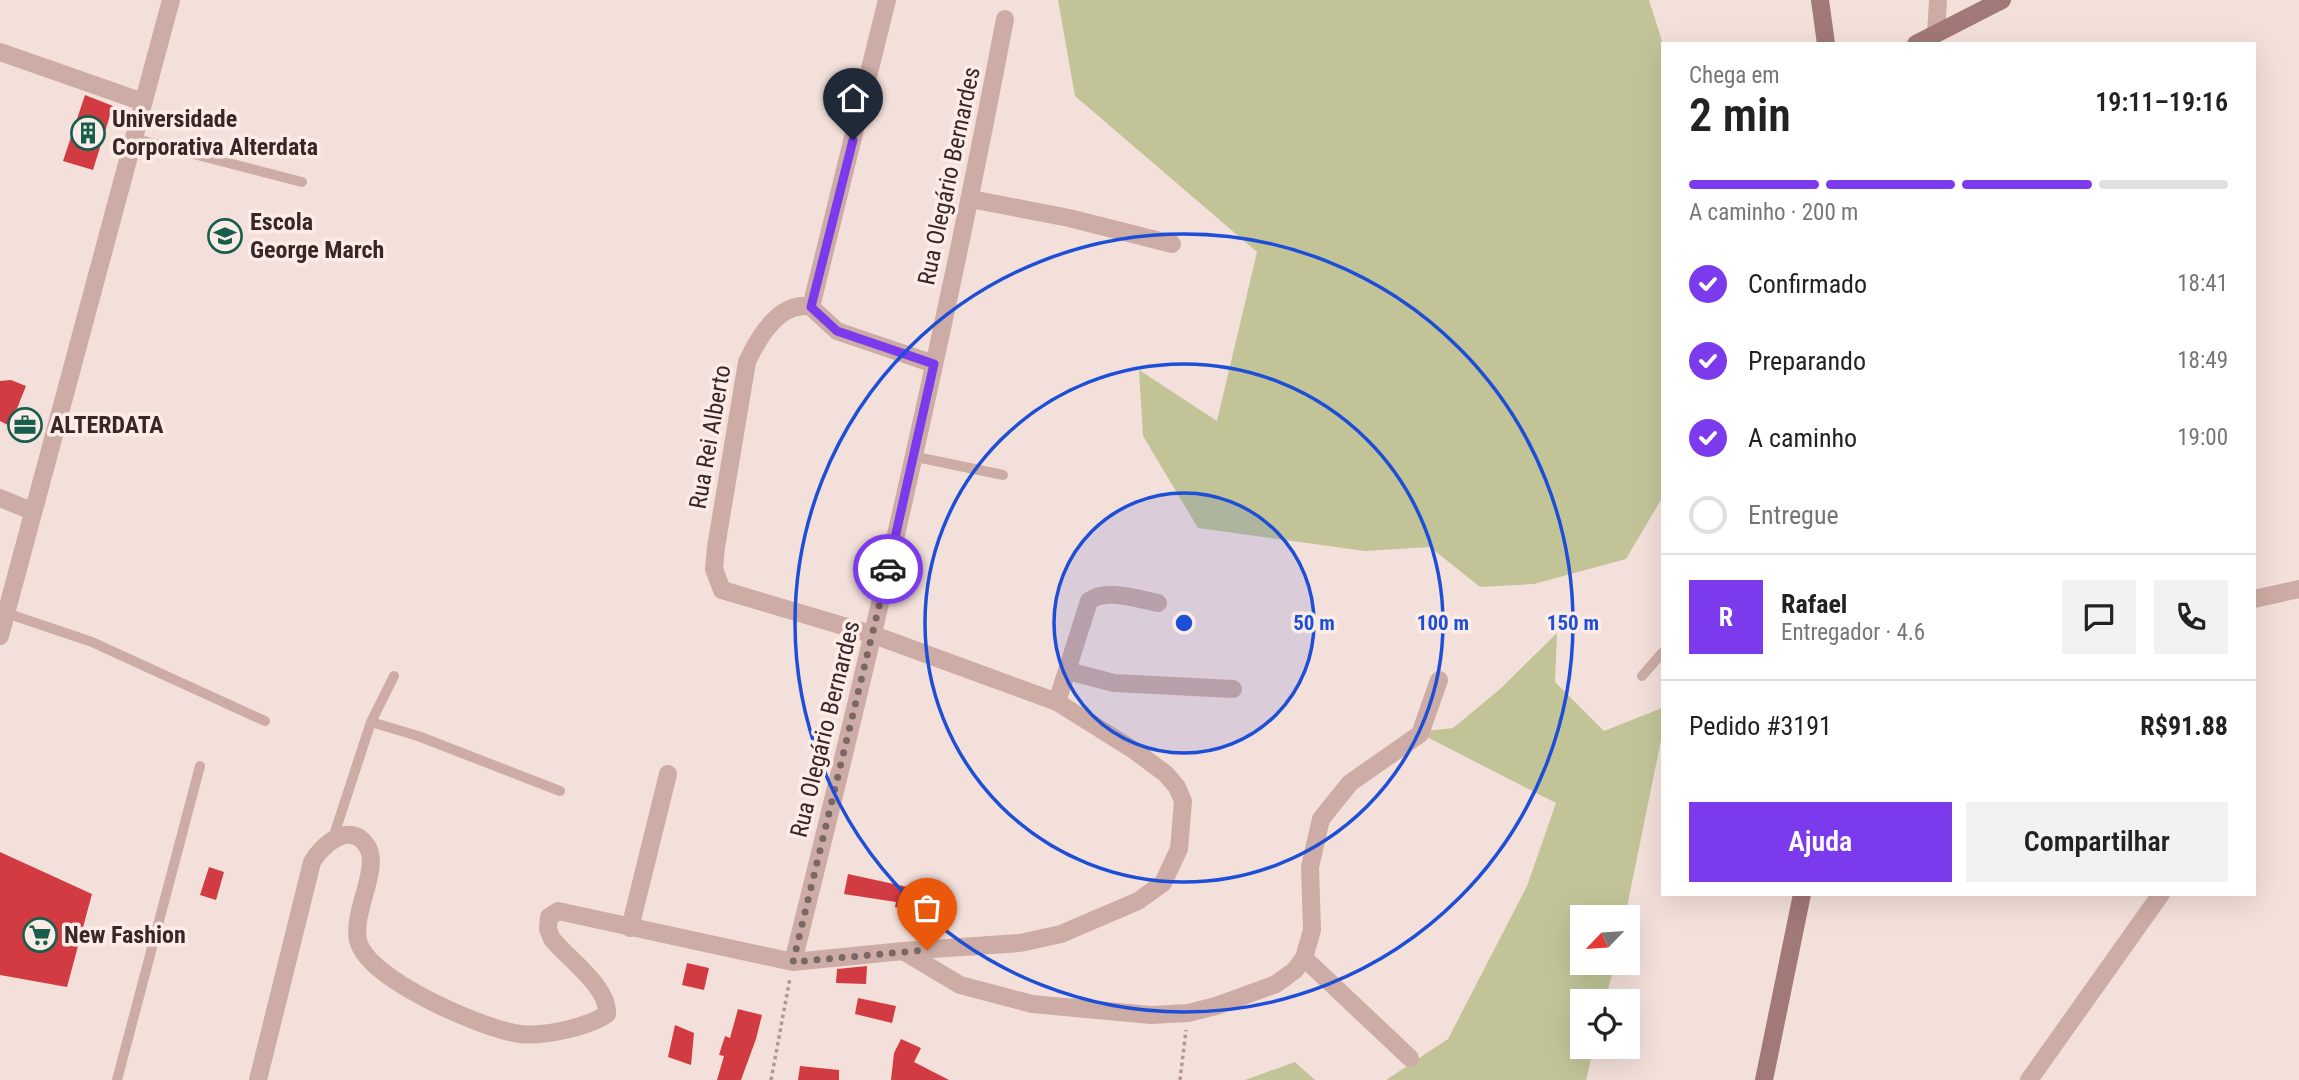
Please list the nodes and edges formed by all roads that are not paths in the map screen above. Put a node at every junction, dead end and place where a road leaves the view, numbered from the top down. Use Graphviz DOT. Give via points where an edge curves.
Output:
graph roads {
  1 [pos="171,0"];
  2 [pos="887,0"];
  3 [pos="1820,0"];
  4 [pos="1938,0"];
  5 [pos="2002,0"];
  6 [pos="1005,19"];
  7 [pos="1936,34"];
  8 [pos="1826,42"];
  9 [pos="1920,42"];
  10 [pos="0,52"];
  11 [pos="143,102"];
  12 [pos="132,138"];
  13 [pos="302,182"];
  14 [pos="971,200"];
  15 [pos="1172,244"];
  16 [pos="811,307"];
  17 [pos="934,364"];
  18 [pos="911,456"];
  19 [pos="1003,475"];
  20 [pos="0,498"];
  21 [pos="32,511"];
  22 [pos="6,586"];
  23 [pos="2299,589"];
  24 [pos="2256,599"];
  25 [pos="1158,603"];
  26 [pos="6,613"];
  27 [pos="874,635"];
  28 [pos="0,636"];
  29 [pos="1661,654"];
  30 [pos="1068,671"];
  31 [pos="394,676"];
  32 [pos="1642,676"];
  33 [pos="1439,680"];
  34 [pos="1233,689"];
  35 [pos="1057,702"];
  36 [pos="265,721"];
  37 [pos="371,722"];
  38 [pos="200,766"];
  39 [pos="668,774"];
  40 [pos="560,791"];
  41 [pos="333,838"];
  42 [pos="1802,896"];
  43 [pos="2160,896"];
  44 [pos="630,928"];
  45 [pos="903,951"];
  46 [pos="1304,958"];
  47 [pos="793,962"];
  48 [pos="1410,1058"];
  49 [pos="117,1080"];
  50 [pos="258,1080"];
  51 [pos="1764,1080"];
  52 [pos="2029,1080"];
  1 -- 11 [label="street"];
  2 -- 16 [label="street"];
  3 -- 8 [label="main road"];
  4 -- 7 [label="street"];
  5 -- 7 [label="main road"];
  6 -- 14 [label="street, Rua Olegário Bernardes"];
  7 -- 9 [label="main road"];
  10 -- 11 [label="street"];
  11 -- 12 [label="street"];
  12 -- 13 [label="lane"];
  12 -- 21 [label="street"];
  14 -- 15 [label="street"];
  14 -- 17 [label="street, Rua Olegário Bernardes"];
  16 -- 17 [label="street" via="837,331"];
  16 -- 27 [label="street, Rua Rei Alberto" via="786,309 747,362 714,559 716,578 722,590"];
  17 -- 18 [label="street, Rua Olegário Bernardes"];
  18 -- 19 [label="lane"];
  18 -- 27 [label="street, Rua Olegário Bernardes"];
  20 -- 21 [label="street"];
  21 -- 22 [label="street"];
  22 -- 26 [label="street"];
  23 -- 24 [label="street"];
  25 -- 30 [label="street" via="1111,595 1094,597 1081,619"];
  26 -- 28 [label="street"];
  26 -- 36 [label="lane" via="92,642"];
  27 -- 35 [label="street"];
  27 -- 47 [label="street, Rua Olegário Bernardes"];
  29 -- 32 [label="lane"];
  30 -- 34 [label="street" via="1114,683"];
  30 -- 35 [label="street"];
  31 -- 37 [label="lane"];
  33 -- 46 [label="street" via="1420,734 1350,783 1324,813 1310,867 1312,930"];
  35 -- 45 [label="street" via="1135,751 1177,787 1183,824 1171,872 1138,901 1061,934 1020,943"];
  37 -- 40 [label="lane"];
  37 -- 41 [label="lane"];
  38 -- 49 [label="lane"];
  39 -- 44 [label="street"];
  41 -- 44 [label="street" via="348,836 369,849 371,866 357,931 364,952 429,1002 480,1023 521,1035 596,1021 607,1014 605,997 552,939 549,917 568,911"];
  41 -- 50 [label="street" via="318,852 307,878"];
  42 -- 51 [label="main road"];
  43 -- 52 [label="street"];
  44 -- 47 [label="street"];
  45 -- 46 [label="street" via="960,985 1032,1004 1105,1013 1188,1013 1247,997 1276,984"];
  45 -- 47 [label="street"];
  46 -- 48 [label="street"];
}
